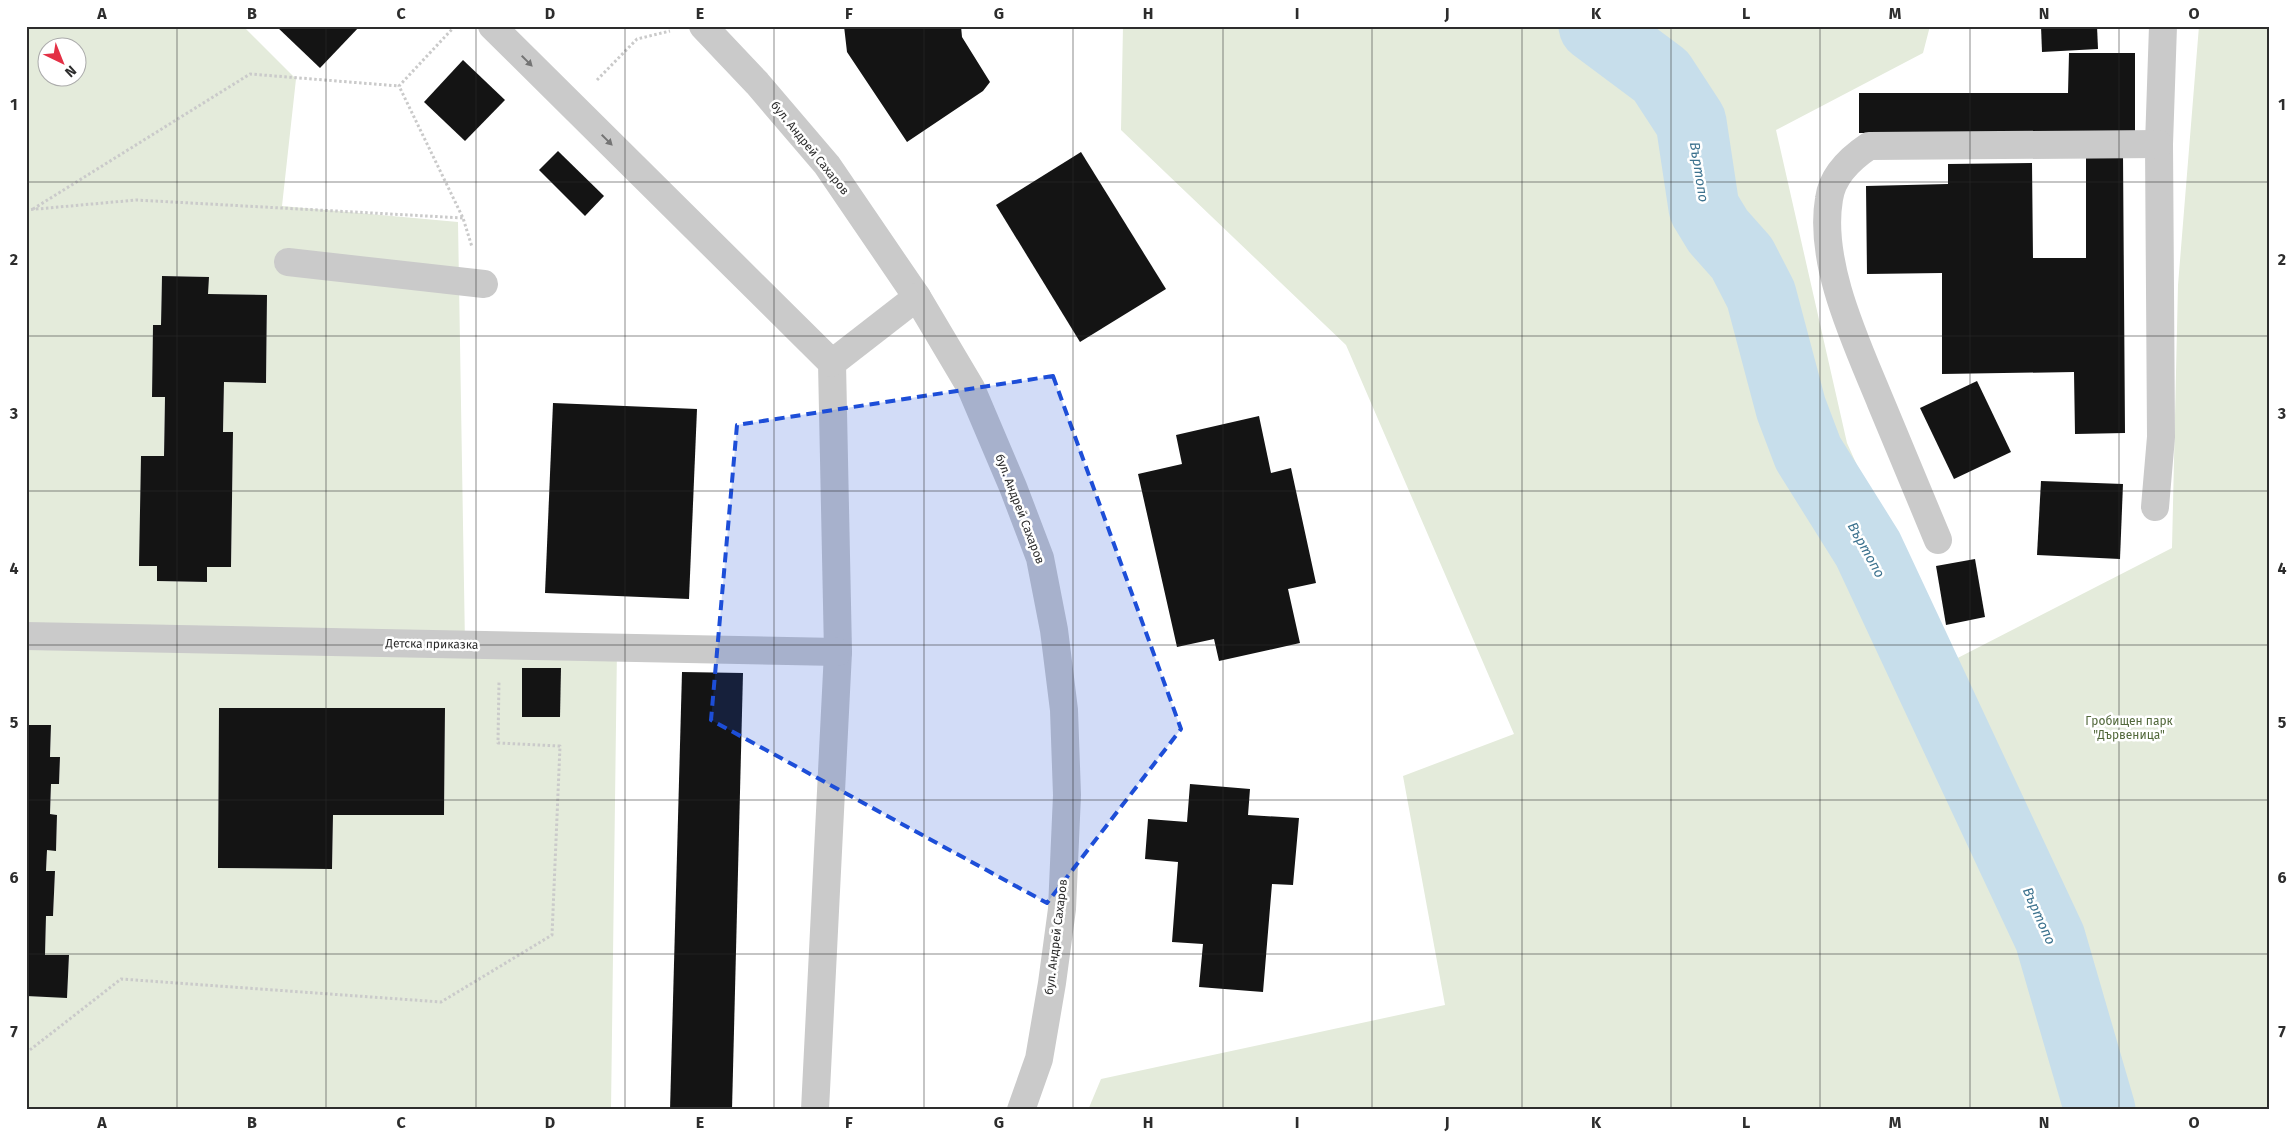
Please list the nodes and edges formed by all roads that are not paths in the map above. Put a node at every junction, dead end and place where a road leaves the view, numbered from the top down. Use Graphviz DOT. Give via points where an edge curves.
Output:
graph roads {
  1 [pos="492,26"];
  2 [pos="703,26"];
  3 [pos="2163,26"];
  4 [pos="2159,144"];
  5 [pos="288,262"];
  6 [pos="484,284"];
  7 [pos="917,297"];
  8 [pos="832,362"];
  9 [pos="2155,507"];
  10 [pos="1938,540"];
  11 [pos="26,636"];
  12 [pos="838,652"];
  13 [pos="815,1110"];
  14 [pos="1021,1110"];
  1 -- 8 [label="street, one-way"];
  2 -- 7 [label="street, бул. Андрей Сахаров" via="827,165"];
  3 -- 4 [label="street"];
  4 -- 9 [label="street" via="2161,437"];
  4 -- 10 [label="street" via="1869,146 1841,171 1829,197 1827,233 1835,276 1847,320"];
  5 -- 6 [label="street"];
  7 -- 8 [label="street"];
  7 -- 14 [label="street, бул. Андрей Сахаров" via="971,388 1013,487 1040,558 1054,630 1064,710 1067,795 1062,909 1039,1059"];
  8 -- 12 [label="street"];
  11 -- 12 [label="street, Детска приказка"];
  12 -- 13 [label="street"];
}
